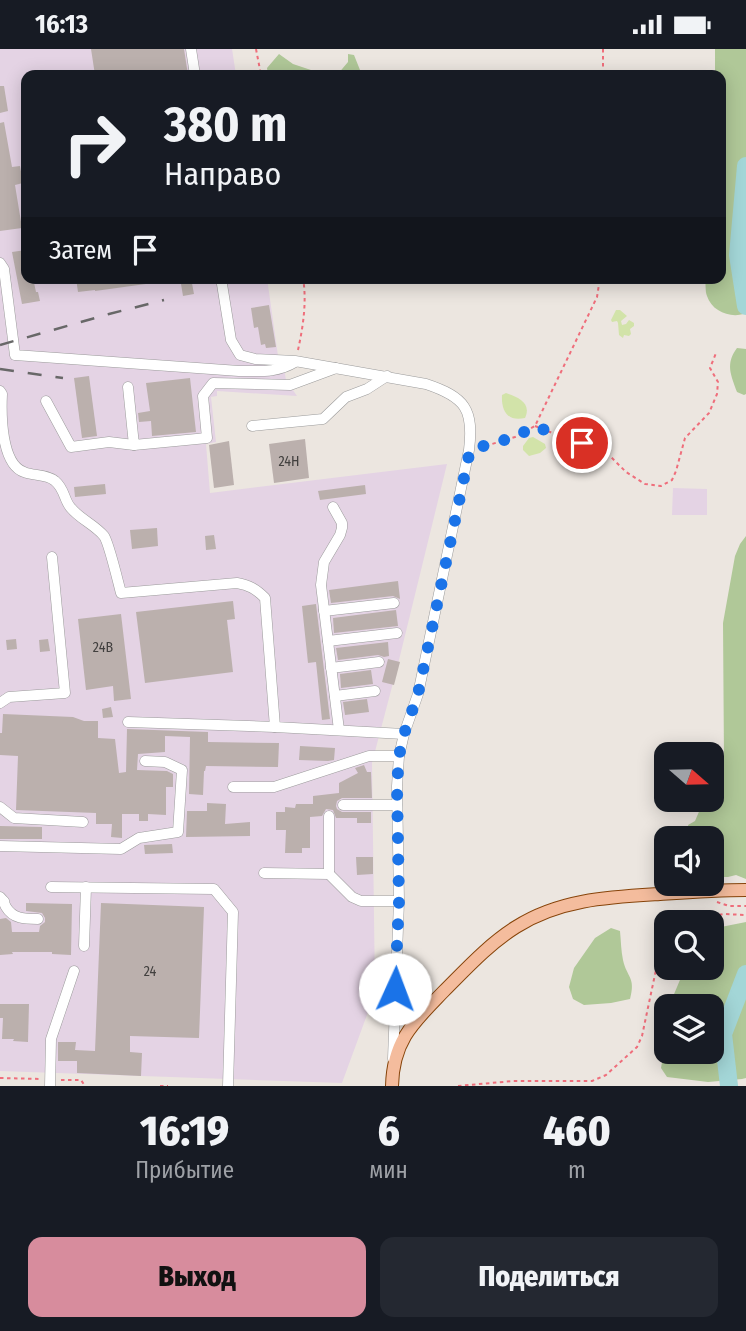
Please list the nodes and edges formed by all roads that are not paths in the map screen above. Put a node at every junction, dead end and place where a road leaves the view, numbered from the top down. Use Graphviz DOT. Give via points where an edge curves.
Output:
graph roads {
  1 [pos="191,49"];
  2 [pos="193,70"];
  3 [pos="0,263"];
  4 [pos="222,284"];
  5 [pos="295,361"];
  6 [pos="336,368"];
  7 [pos="387,376"];
  8 [pos="128,387"];
  9 [pos="0,391"];
  10 [pos="46,401"];
  11 [pos="1,421"];
  12 [pos="252,426"];
  13 [pos="134,445"];
  14 [pos="333,507"];
  15 [pos="52,557"];
  16 [pos="394,603"];
  17 [pos="324,611"];
  18 [pos="397,632"];
  19 [pos="328,641"];
  20 [pos="379,662"];
  21 [pos="331,667"];
  22 [pos="375,691"];
  23 [pos="334,696"];
  24 [pos="0,703"];
  25 [pos="128,722"];
  26 [pos="275,727"];
  27 [pos="338,730"];
  28 [pos="404,734"];
  29 [pos="399,756"];
  30 [pos="145,761"];
  31 [pos="233,787"];
  32 [pos="343,805"];
  33 [pos="397,806"];
  34 [pos="0,807"];
  35 [pos="329,816"];
  36 [pos="83,822"];
  37 [pos="0,846"];
  38 [pos="264,873"];
  39 [pos="329,874"];
  40 [pos="51,887"];
  41 [pos="86,887"];
  42 [pos="746,890"];
  43 [pos="0,897"];
  44 [pos="399,901"];
  45 [pos="38,919"];
  46 [pos="84,946"];
  47 [pos="74,971"];
  48 [pos="395,989"];
  49 [pos="429,1007"];
  50 [pos="393,1067"];
  51 [pos="50,1086"];
  52 [pos="228,1086"];
  53 [pos="392,1086"];
  1 -- 2 [label="street"];
  3 -- 5 [label="street" via="15,355 239,371 284,369"];
  4 -- 5 [label="street" via="230,340 240,355"];
  5 -- 6 [label="street"];
  6 -- 7 [label="street"];
  6 -- 13 [label="street" via="290,385 213,383 203,396 207,438"];
  7 -- 12 [label="street" via="346,397 323,419"];
  7 -- 28 [label="street" via="445,390 464,405 472,431 423,673"];
  8 -- 13 [label="street"];
  9 -- 11 [label="street"];
  10 -- 13 [label="street" via="71,447 109,442"];
  11 -- 26 [label="street" via="14,466 55,481 68,506 105,537 121,593 237,583 258,590 265,598"];
  14 -- 17 [label="street" via="342,528 324,562"];
  15 -- 24 [label="street" via="65,693 9,697"];
  16 -- 17 [label="street"];
  17 -- 19 [label="street"];
  18 -- 19 [label="street"];
  19 -- 21 [label="street"];
  20 -- 21 [label="street"];
  21 -- 23 [label="street"];
  22 -- 23 [label="street"];
  23 -- 27 [label="street"];
  25 -- 26 [label="street"];
  26 -- 27 [label="street"];
  27 -- 28 [label="street"];
  28 -- 29 [label="street"];
  29 -- 31 [label="street" via="369,756 274,787"];
  29 -- 33 [label="street"];
  30 -- 37 [label="street" via="165,762 182,770 178,832 139,838 121,849"];
  32 -- 33 [label="street"];
  33 -- 44 [label="street"];
  34 -- 36 [label="street" via="15,818"];
  35 -- 39 [label="street"];
  38 -- 39 [label="street"];
  39 -- 44 [label="street" via="361,901"];
  40 -- 41 [label="street"];
  41 -- 46 [label="street"];
  41 -- 52 [label="street" via="215,889 233,912"];
  42 -- 49 [label="main road" via="614,896 562,905 496,941"];
  43 -- 45 [label="street" via="7,910 19,918"];
  44 -- 48 [label="street"];
  47 -- 51 [label="street" via="51,1039"];
  48 -- 49 [label="street" via="406,1007 415,1011"];
  48 -- 50 [label="street"];
  49 -- 50 [label="main road" via="406,1034"];
  50 -- 53 [label="main road"];
}
